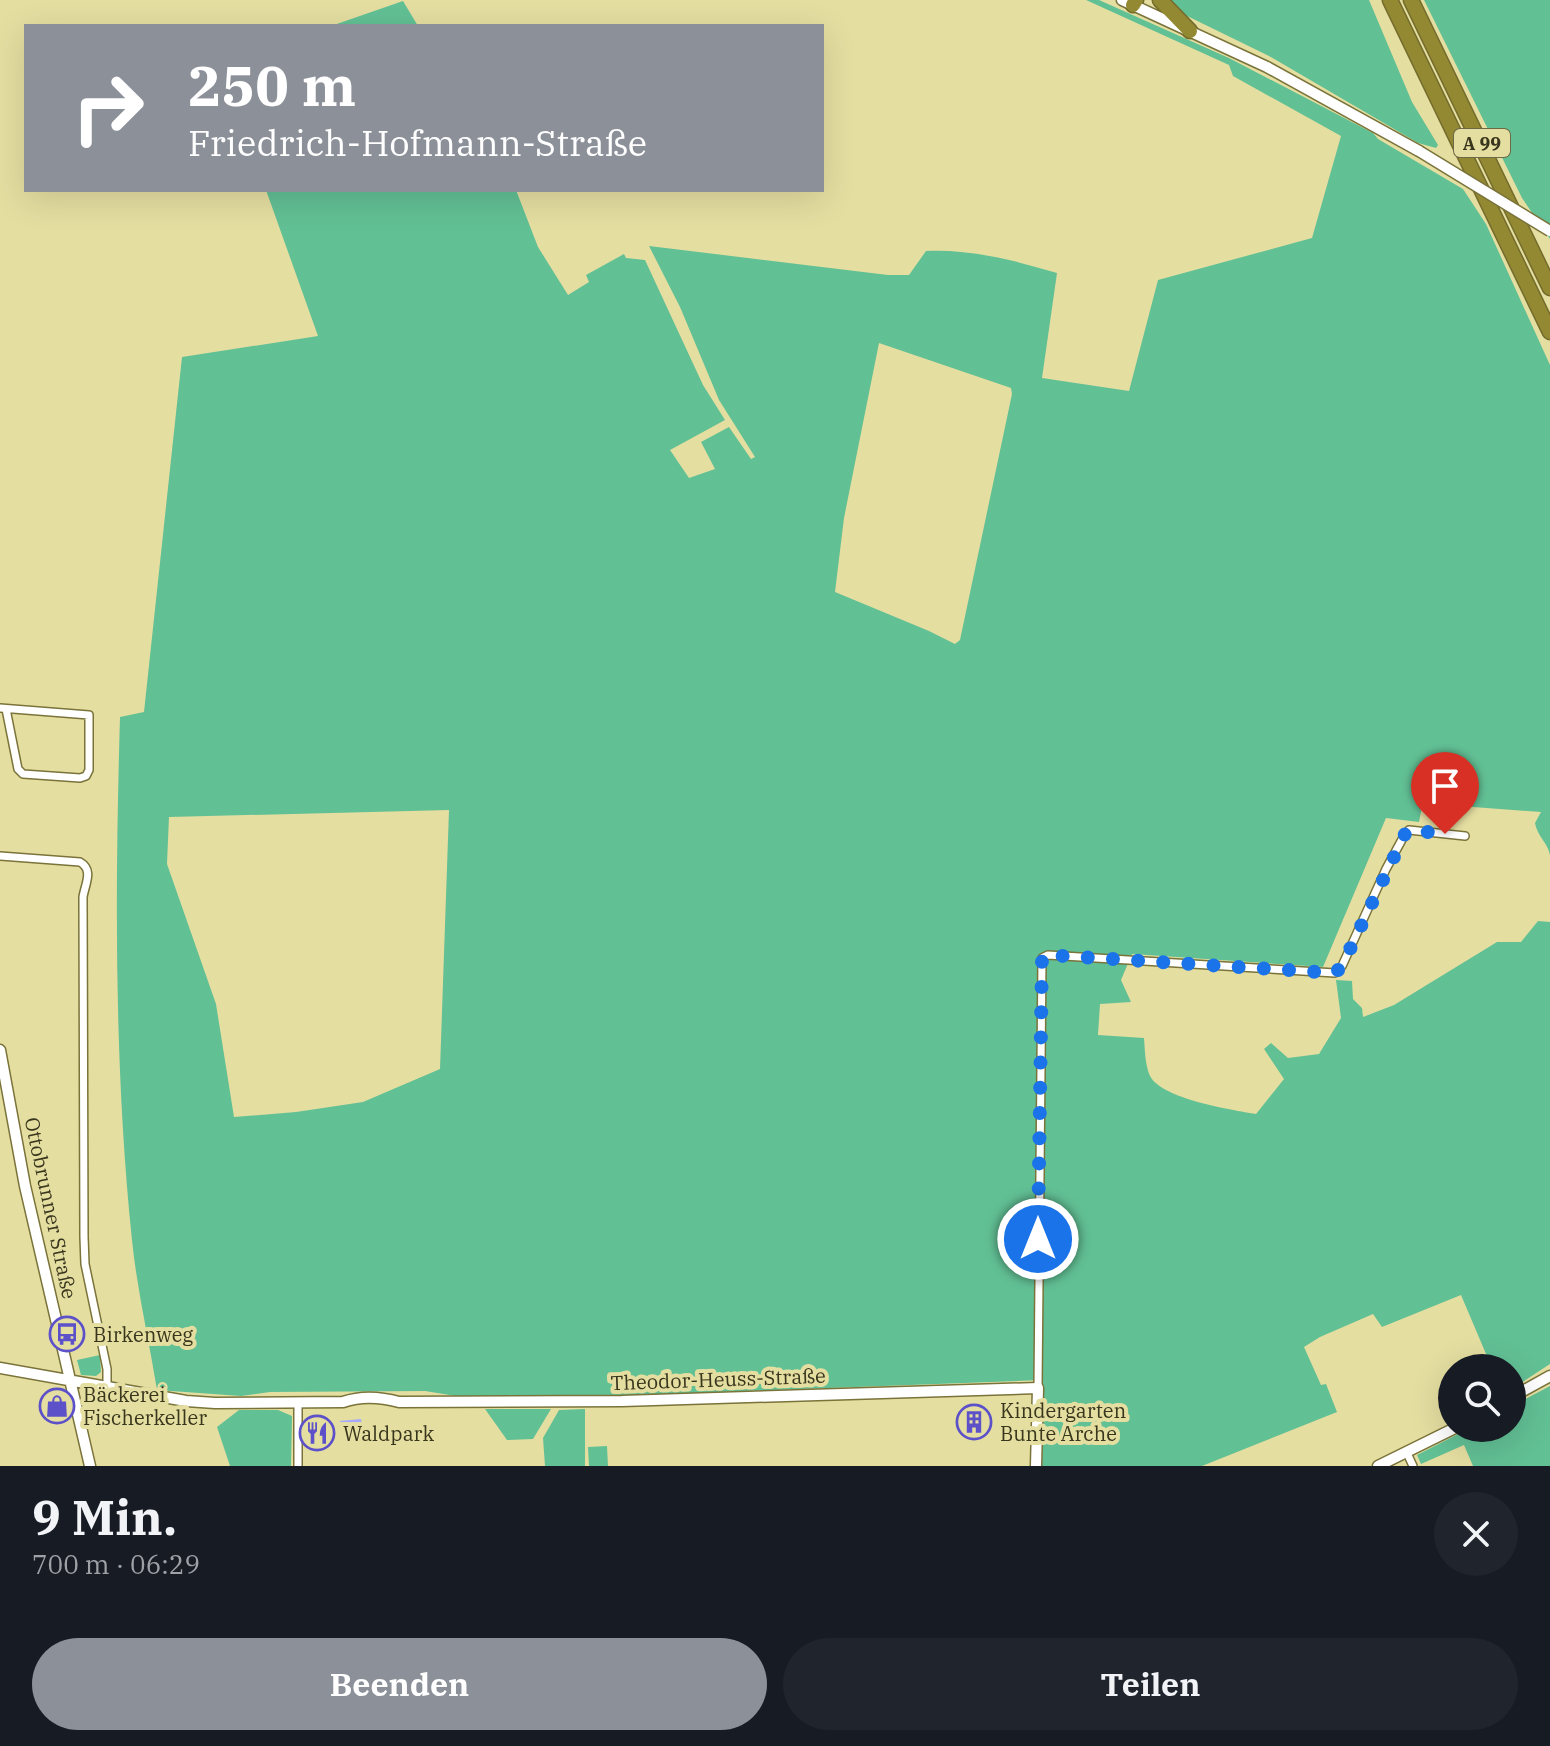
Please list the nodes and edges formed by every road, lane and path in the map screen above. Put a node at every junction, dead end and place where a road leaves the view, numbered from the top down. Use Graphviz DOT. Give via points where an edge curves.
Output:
graph roads {
  1 [pos="1160,0"];
  2 [pos="1390,0"];
  3 [pos="1411,0"];
  4 [pos="1130,2"];
  5 [pos="1190,31"];
  6 [pos="1550,231"];
  7 [pos="1550,288"];
  8 [pos="1550,332"];
  9 [pos="3,708"];
  10 [pos="1465,836"];
  11 [pos="0,856"];
  12 [pos="0,1050"];
  13 [pos="0,1368"];
  14 [pos="1550,1376"];
  15 [pos="70,1380"];
  16 [pos="107,1387"];
  17 [pos="1038,1388"];
  18 [pos="1526,1389"];
  19 [pos="298,1402"];
  20 [pos="1438,1437"];
  21 [pos="1407,1453"];
  22 [pos="90,1466"];
  23 [pos="298,1466"];
  24 [pos="1036,1466"];
  25 [pos="1378,1466"];
  26 [pos="1413,1466"];
  1 -- 5 [label="highway"];
  2 -- 8 [label="highway, A 99"];
  3 -- 7 [label="highway, A 99"];
  4 -- 5 [label="street"];
  5 -- 6 [label="street, bridge" via="1303,85"];
  9 -- 9 [label="street" via="89,715 86,776 23,774"];
  10 -- 17 [label="street" via="1409,830 1405,834 1335,973 1042,958"];
  11 -- 16 [label="street" via="80,862 88,872 83,911 84,1237"];
  12 -- 15 [label="street, Ottobrunner Straße"];
  13 -- 15 [label="street, Theodor-Heuss-Straße"];
  14 -- 18 [label="street"];
  15 -- 16 [label="street, Theodor-Heuss-Straße"];
  15 -- 22 [label="street, Ottobrunner Straße"];
  16 -- 19 [label="street, Theodor-Heuss-Straße" via="215,1403"];
  17 -- 19 [label="street, Theodor-Heuss-Straße" via="622,1401"];
  17 -- 24 [label="street"];
  19 -- 23 [label="street"];
  20 -- 21 [label="street"];
  21 -- 25 [label="street"];
  21 -- 26 [label="street"];
}
